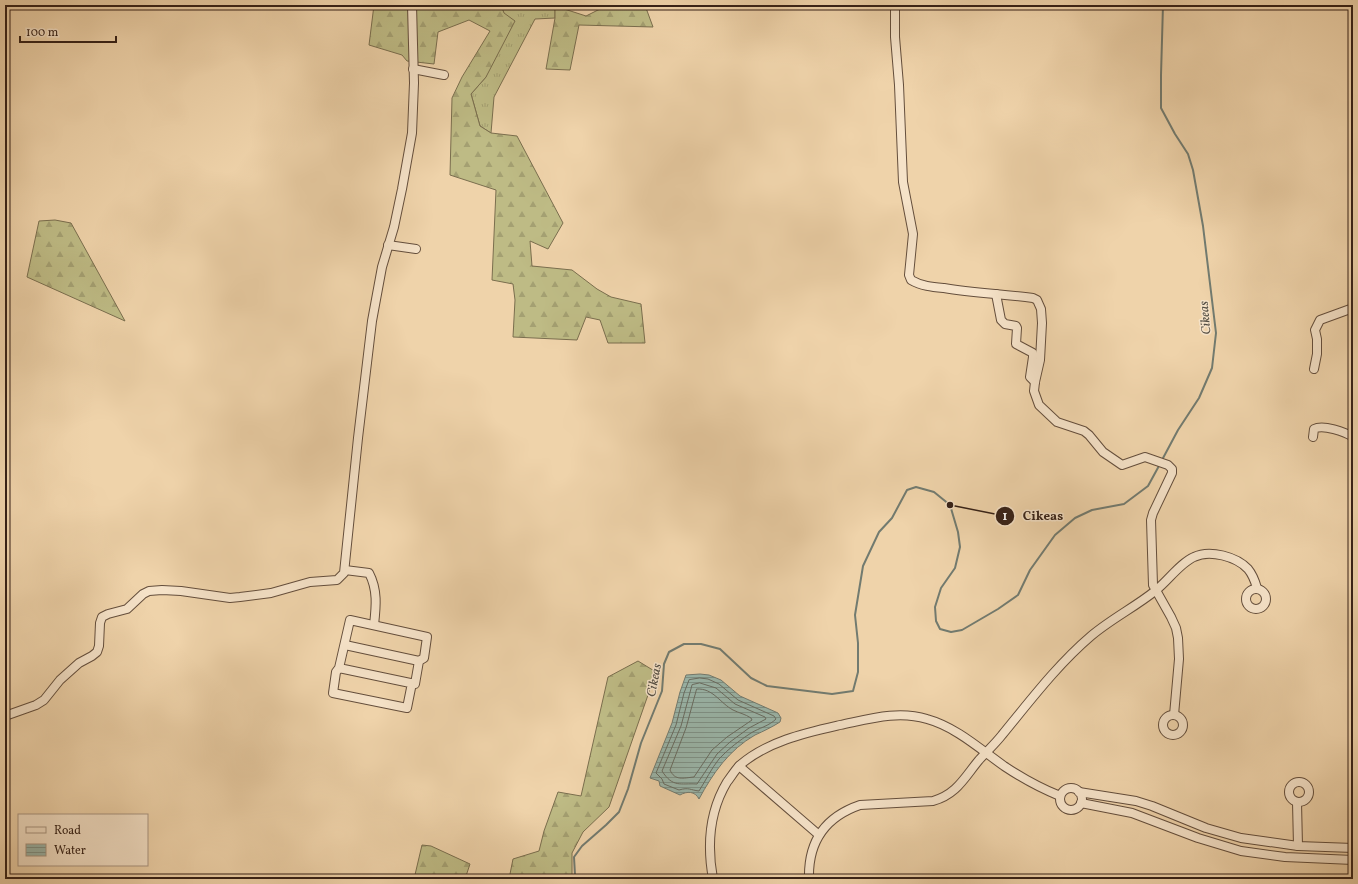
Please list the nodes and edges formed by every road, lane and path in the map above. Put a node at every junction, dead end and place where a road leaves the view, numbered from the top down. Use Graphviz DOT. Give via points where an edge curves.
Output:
graph roads {
  1 [pos="412,5"];
  2 [pos="895,5"];
  3 [pos="413,69"];
  4 [pos="444,75"];
  5 [pos="388,246"];
  6 [pos="416,249"];
  7 [pos="996,294"];
  8 [pos="1353,308"];
  9 [pos="1314,369"];
  10 [pos="1034,382"];
  11 [pos="1313,437"];
  12 [pos="1353,438"];
  13 [pos="345,570"];
  14 [pos="1257,588"];
  15 [pos="1155,591"];
  16 [pos="374,625"];
  17 [pos="345,645"];
  18 [pos="420,661"];
  19 [pos="339,668"];
  20 [pos="412,683"];
  21 [pos="1174,715"];
  22 [pos="5,716"];
  23 [pos="987,752"];
  24 [pos="739,766"];
  25 [pos="1079,792"];
  26 [pos="1060,796"];
  27 [pos="1297,802"];
  28 [pos="1081,803"];
  29 [pos="819,835"];
  30 [pos="1268,842"];
  31 [pos="1298,846"];
  32 [pos="1353,848"];
  33 [pos="1266,855"];
  34 [pos="1353,860"];
  35 [pos="713,879"];
  36 [pos="809,879"];
  1 -- 3 [label="street"];
  2 -- 7 [label="street" via="903,182 913,234 909,275 916,283 929,286"];
  3 -- 4 [label="street"];
  3 -- 5 [label="street" via="412,133"];
  5 -- 6 [label="street"];
  5 -- 13 [label="street" via="372,320"];
  7 -- 10 [label="street" via="1000,320 1016,326 1016,344 1032,353 1030,377"];
  7 -- 10 [label="street" via="1033,298 1040,304 1040,360"];
  8 -- 9 [label="street" via="1318,323 1315,330 1317,358"];
  10 -- 15 [label="street" via="1036,398 1044,411 1057,422 1084,431 1116,462 1122,465 1145,457 1171,467 1172,473 1151,520"];
  11 -- 12 [label="street" via="1314,429 1318,427 1330,428"];
  13 -- 16 [label="street" via="369,573 372,578 377,602"];
  13 -- 22 [label="street" via="337,580 310,582 256,596 230,598 162,590 142,594 127,609 102,617 96,652 60,680 44,700"];
  14 -- 15 [label="street" via="1252,575 1242,564 1224,556 1203,554 1194,556"];
  15 -- 21 [label="street" via="1171,617 1178,638 1179,659"];
  15 -- 23 [label="street" via="1079,646"];
  16 -- 17 [label="street" via="350,620"];
  16 -- 18 [label="street" via="427,637 424,658"];
  17 -- 18 [label="street"];
  17 -- 19 [label="street"];
  18 -- 20 [label="street" via="415,684"];
  19 -- 20 [label="street"];
  19 -- 20 [label="street" via="333,693 407,708"];
  23 -- 24 [label="street" via="938,722 898,715 845,724 790,738 762,751"];
  23 -- 26 [label="street" via="1021,777"];
  23 -- 29 [label="street" via="964,780 943,798 932,801 860,805 838,815"];
  24 -- 29 [label="street"];
  24 -- 35 [label="street" via="723,789 712,818 710,852"];
  25 -- 26 [label="street" via="1071,788 1062,792"];
  25 -- 28 [label="street"];
  25 -- 30 [label="street" via="1136,801 1206,828 1241,838"];
  26 -- 28 [label="street" via="1060,803 1064,808 1071,810"];
  27 -- 31 [label="street"];
  28 -- 33 [label="street" via="1132,813 1222,846"];
  29 -- 36 [label="street" via="811,856"];
  30 -- 31 [label="street"];
  30 -- 33 [label="street"];
  31 -- 32 [label="street"];
  33 -- 34 [label="street"];
}
